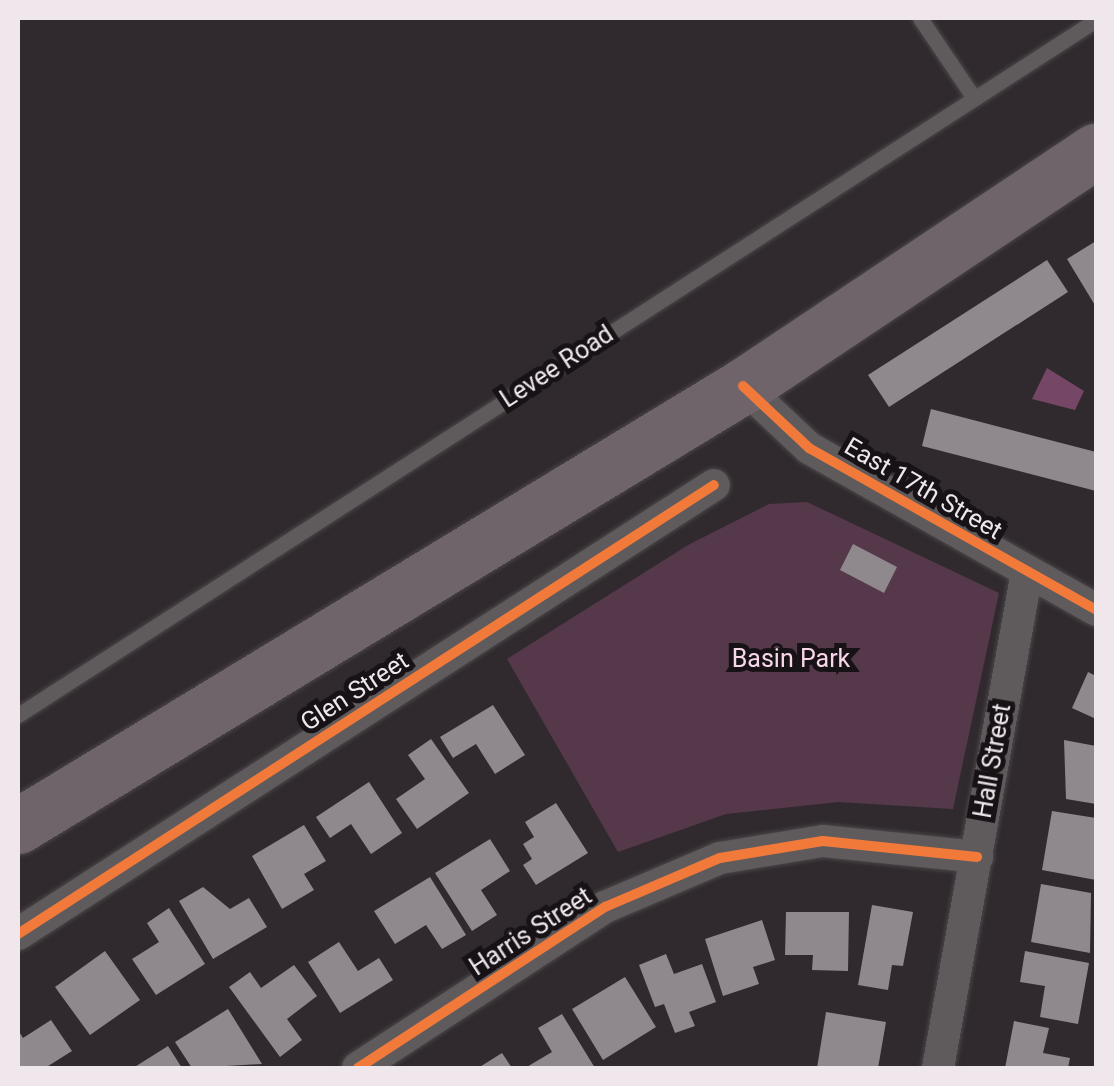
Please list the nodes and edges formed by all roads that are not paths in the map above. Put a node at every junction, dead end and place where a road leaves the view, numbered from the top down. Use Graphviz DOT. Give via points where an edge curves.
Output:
graph roads {
  1 [pos="920,18"];
  2 [pos="1096,20"];
  3 [pos="974,98"];
  4 [pos="1096,152"];
  5 [pos="744,386"];
  6 [pos="714,485"];
  7 [pos="1027,572"];
  8 [pos="1096,610"];
  9 [pos="18,714"];
  10 [pos="18,826"];
  11 [pos="977,857"];
  12 [pos="18,934"];
  13 [pos="358,1068"];
  14 [pos="938,1068"];
  1 -- 3 [label="lane"];
  2 -- 3 [label="lane, Levee Road"];
  3 -- 9 [label="lane, Levee Road"];
  4 -- 5 [label="highway"];
  5 -- 7 [label="street, East 17th Street" via="809,448"];
  5 -- 10 [label="highway"];
  6 -- 12 [label="street, Glen Street"];
  7 -- 8 [label="street, East 17th Street"];
  7 -- 11 [label="street, Hall Street"];
  11 -- 13 [label="street, Harris Street" via="823,841 720,858 606,907"];
  11 -- 14 [label="street, Hall Street"];
}
